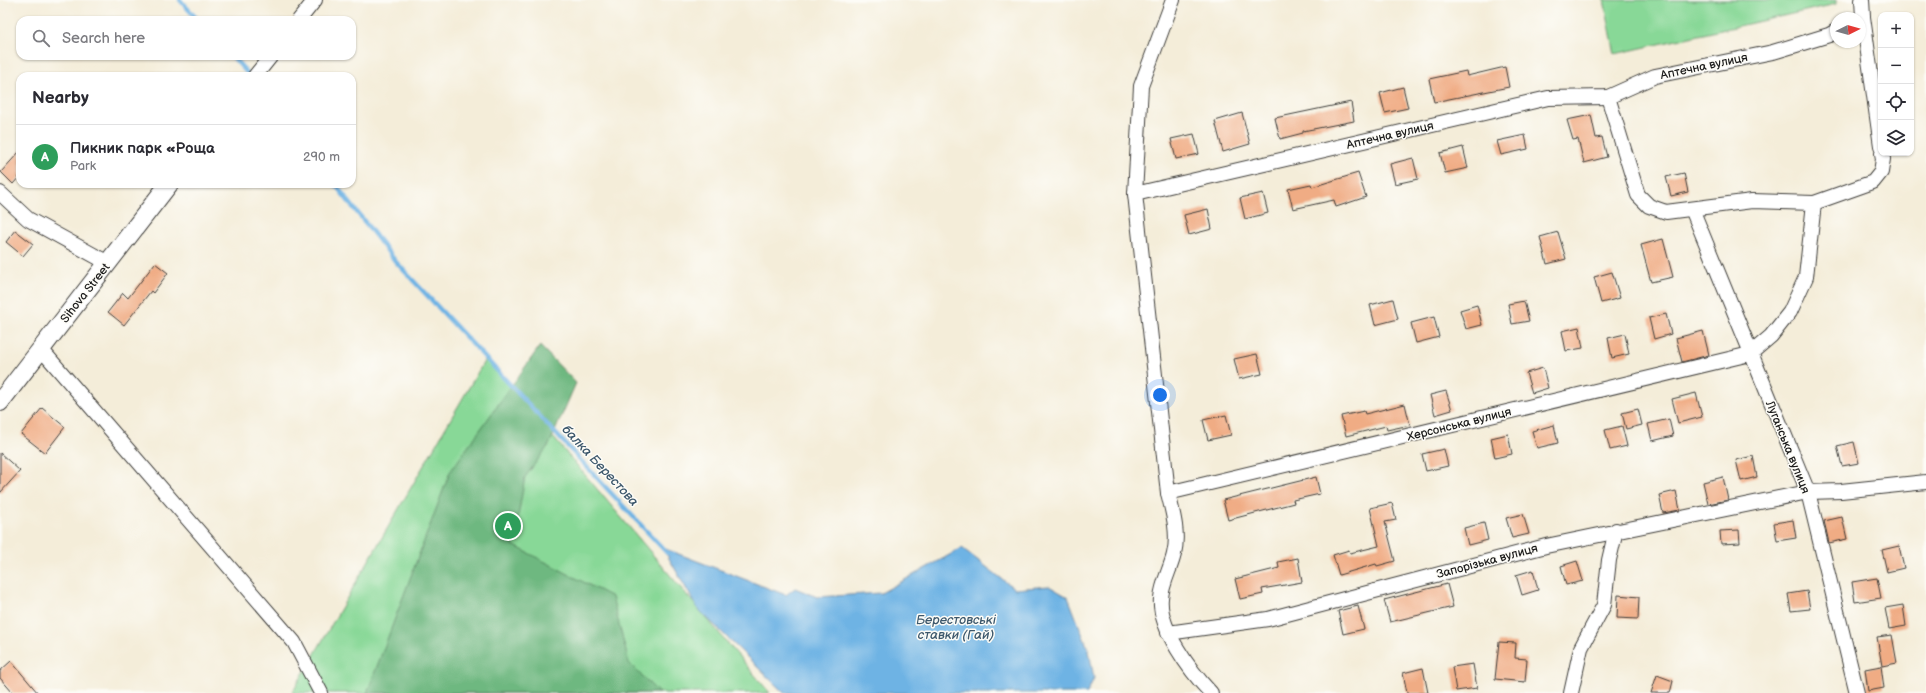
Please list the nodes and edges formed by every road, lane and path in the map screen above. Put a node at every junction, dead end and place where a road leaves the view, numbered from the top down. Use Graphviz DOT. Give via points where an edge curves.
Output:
graph roads {
  1 [pos="315,0"];
  2 [pos="1173,0"];
  3 [pos="1862,0"];
  4 [pos="1861,12"];
  5 [pos="302,16"];
  6 [pos="1830,34"];
  7 [pos="1866,48"];
  8 [pos="267,60"];
  9 [pos="258,72"];
  10 [pos="1608,97"];
  11 [pos="1878,127"];
  12 [pos="1882,156"];
  13 [pos="166,188"];
  14 [pos="0,193"];
  15 [pos="1136,194"];
  16 [pos="1814,203"];
  17 [pos="1692,209"];
  18 [pos="108,263"];
  19 [pos="41,350"];
  20 [pos="1750,354"];
  21 [pos="0,402"];
  22 [pos="1926,482"];
  23 [pos="1808,492"];
  24 [pos="1168,493"];
  25 [pos="1616,530"];
  26 [pos="1168,634"];
  27 [pos="321,693"];
  28 [pos="1211,693"];
  29 [pos="1571,693"];
  30 [pos="1857,693"];
  1 -- 5 [label="street"];
  2 -- 15 [label="street" via="1141,86"];
  3 -- 4 [label="street"];
  6 -- 10 [label="street, Аптечна вулиця" via="1773,52 1655,76"];
  7 -- 11 [label="street"];
  8 -- 9 [label="street"];
  10 -- 15 [label="street, Аптечна вулиця" via="1548,98"];
  10 -- 17 [label="street" via="1638,195 1649,206 1666,212"];
  12 -- 16 [label="street" via="1880,172 1873,182"];
  13 -- 18 [label="street, Sihova Street"];
  14 -- 18 [label="street" via="28,219"];
  15 -- 24 [label="street"];
  16 -- 17 [label="street" via="1752,201"];
  16 -- 20 [label="street" via="1806,277 1790,312 1771,336"];
  17 -- 20 [label="street, Луганська вулиця"];
  18 -- 19 [label="street, Sihova Street"];
  19 -- 21 [label="street, Sihova Street"];
  19 -- 27 [label="street" via="294,642"];
  20 -- 23 [label="street, Луганська вулиця"];
  20 -- 24 [label="street, Херсонська вулиця"];
  22 -- 23 [label="street, Запорізька вулиця"];
  23 -- 25 [label="street, Запорізька вулиця"];
  23 -- 30 [label="street, Луганська вулиця"];
  24 -- 26 [label="street" via="1175,523 1175,552 1161,598"];
  25 -- 26 [label="street, Запорізька вулиця" via="1268,619"];
  25 -- 29 [label="street" via="1608,560 1604,605 1581,648"];
  26 -- 28 [label="street" via="1201,683"];
}
